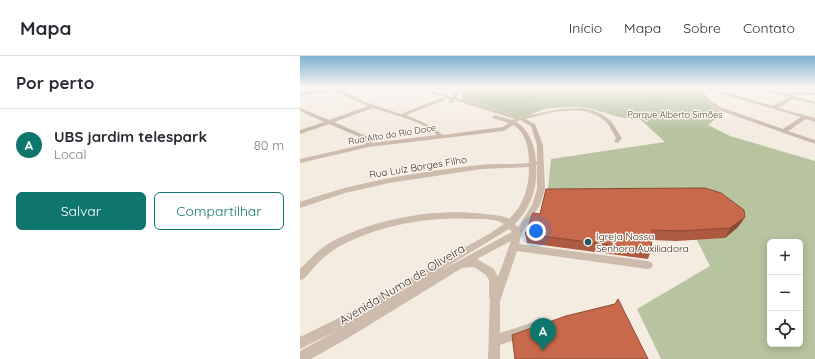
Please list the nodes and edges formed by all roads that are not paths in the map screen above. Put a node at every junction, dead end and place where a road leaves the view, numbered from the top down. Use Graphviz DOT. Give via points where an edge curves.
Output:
graph roads {
  1 [pos="362,101"];
  2 [pos="438,101"];
  3 [pos="462,101"];
  4 [pos="464,101"];
  5 [pos="707,101"];
  6 [pos="751,101"];
  7 [pos="786,101"];
  8 [pos="372,106"];
  9 [pos="774,108"];
  10 [pos="300,109"];
  11 [pos="402,115"];
  12 [pos="805,117"];
  13 [pos="521,119"];
  14 [pos="815,120"];
  15 [pos="327,122"];
  16 [pos="513,122"];
  17 [pos="534,128"];
  18 [pos="523,130"];
  19 [pos="488,131"];
  20 [pos="783,131"];
  21 [pos="300,132"];
  22 [pos="440,136"];
  23 [pos="617,141"];
  24 [pos="815,142"];
  25 [pos="370,145"];
  26 [pos="300,161"];
  27 [pos="541,162"];
  28 [pos="533,164"];
  29 [pos="300,205"];
  30 [pos="510,224"];
  31 [pos="518,232"];
  32 [pos="513,247"];
  33 [pos="460,264"];
  34 [pos="648,265"];
  35 [pos="300,276"];
  36 [pos="494,301"];
  37 [pos="554,321"];
  38 [pos="494,341"];
  39 [pos="301,353"];
  40 [pos="494,359"];
  1 -- 8 [label="street"];
  2 -- 11 [label="street"];
  3 -- 16 [label="street"];
  4 -- 13 [label="street"];
  5 -- 20 [label="street" via="718,108"];
  6 -- 9 [label="street"];
  7 -- 9 [label="street"];
  8 -- 11 [label="street"];
  8 -- 15 [label="street"];
  9 -- 12 [label="street"];
  10 -- 15 [label="street"];
  11 -- 22 [label="street" via="435,130"];
  12 -- 14 [label="street"];
  12 -- 20 [label="street"];
  13 -- 16 [label="street"];
  13 -- 17 [label="street" via="529,121"];
  13 -- 23 [label="street" via="554,110 589,111 608,121 619,138"];
  15 -- 21 [label="street"];
  15 -- 25 [label="street" via="366,138"];
  16 -- 18 [label="street"];
  16 -- 19 [label="street" via="504,129"];
  17 -- 18 [label="street"];
  17 -- 27 [label="street" via="540,145"];
  18 -- 19 [label="street"];
  18 -- 28 [label="street, Avenida Numa de Oliveira"];
  19 -- 22 [label="street, Rua Alto do Rio Doce"];
  20 -- 24 [label="street"];
  22 -- 25 [label="street, Rua Alto do Rio Doce"];
  25 -- 26 [label="street, Rua Alto do Rio Doce"];
  27 -- 28 [label="street, Rua Luíz Borges Filho"];
  27 -- 31 [label="street" via="539,198"];
  28 -- 29 [label="street, Rua Luíz Borges Filho" via="484,167 405,178 319,197"];
  28 -- 30 [label="street, Avenida Numa de Oliveira" via="530,196 522,211"];
  30 -- 31 [label="street"];
  30 -- 35 [label="street" via="500,218 472,215 442,215 414,219 375,229 336,244"];
  30 -- 39 [label="street, Avenida Numa de Oliveira" via="339,324"];
  31 -- 32 [label="street"];
  31 -- 33 [label="street, Avenida Numa de Oliveira"];
  32 -- 34 [label="street"];
  32 -- 36 [label="street"];
  33 -- 36 [label="street" via="476,263 490,272 494,280"];
  33 -- 39 [label="street, Avenida Numa de Oliveira"];
  36 -- 38 [label="street"];
  37 -- 38 [label="street"];
  38 -- 40 [label="street"];
}
